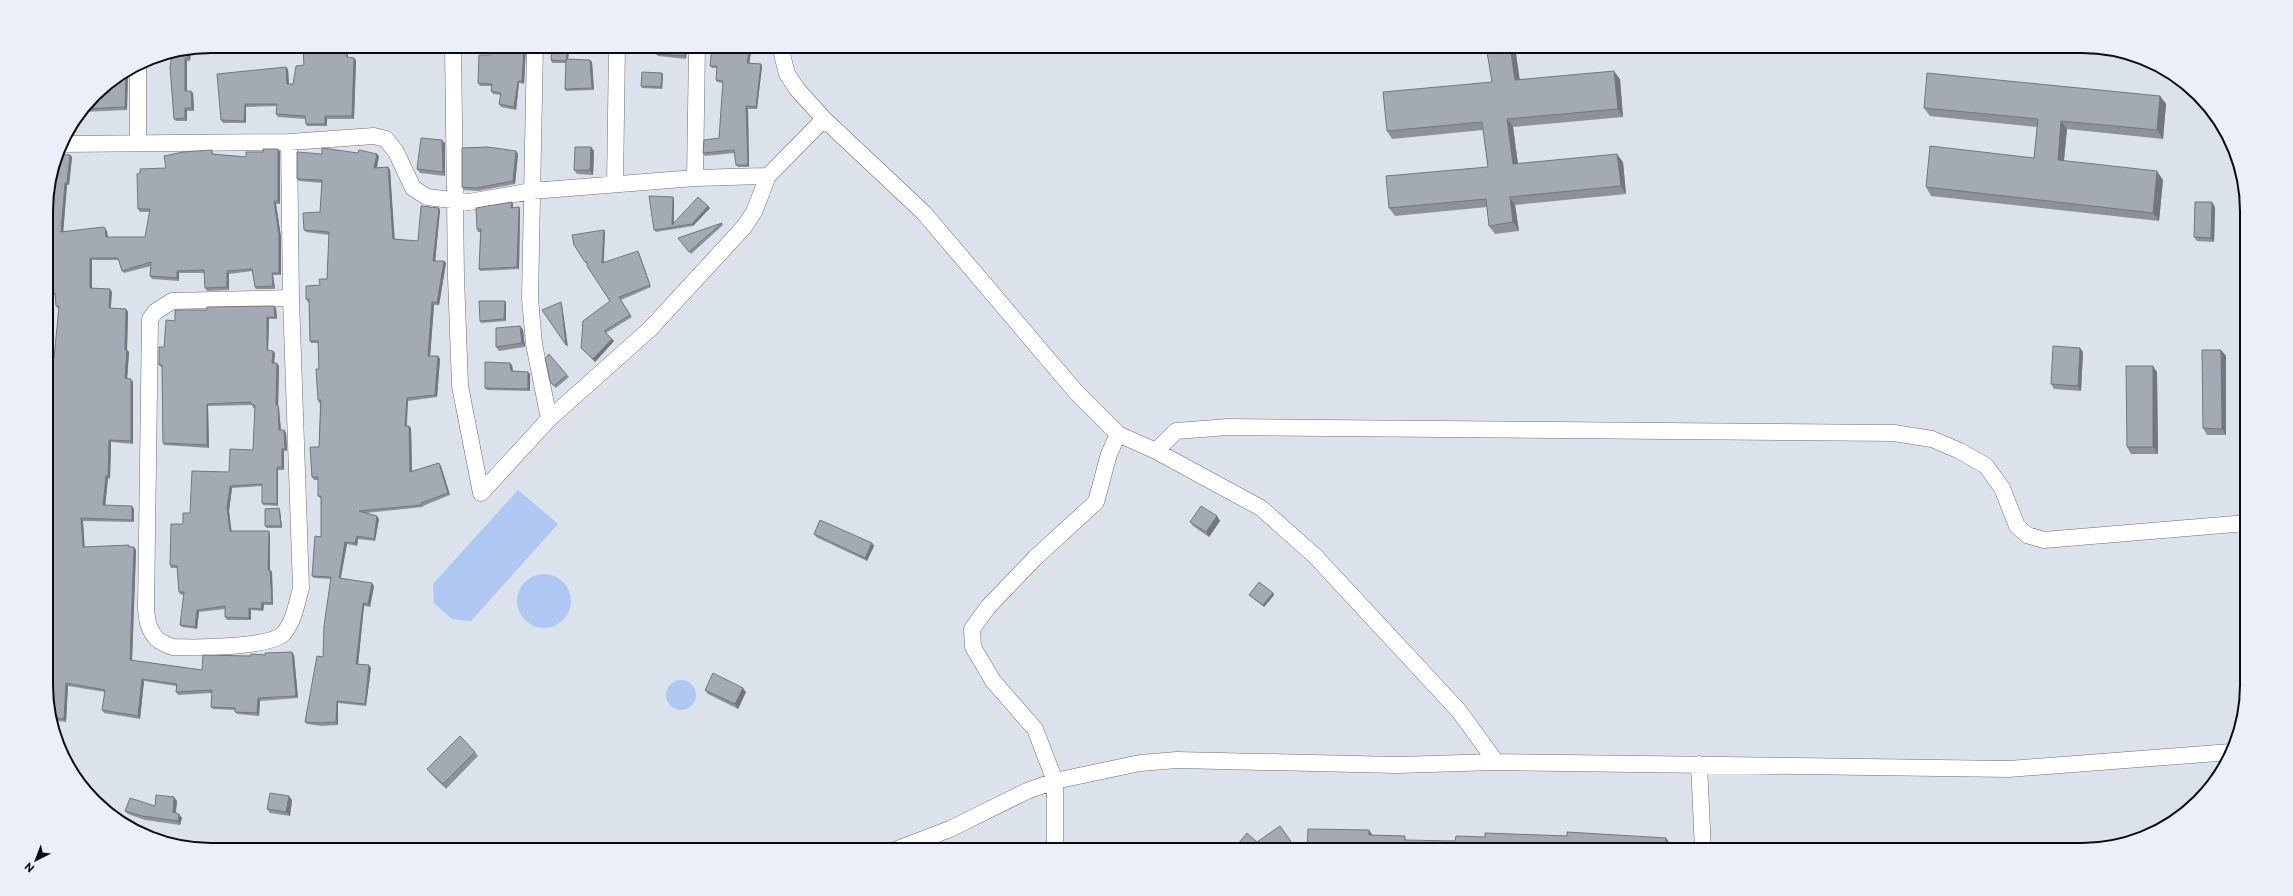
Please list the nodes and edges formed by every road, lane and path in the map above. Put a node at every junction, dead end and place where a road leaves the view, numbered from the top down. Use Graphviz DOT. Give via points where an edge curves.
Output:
graph roads {
  1 [pos="453,53"];
  2 [pos="535,53"];
  3 [pos="617,53"];
  4 [pos="697,53"];
  5 [pos="782,53"];
  6 [pos="138,71"];
  7 [pos="824,119"];
  8 [pos="289,142"];
  9 [pos="138,143"];
  10 [pos="68,144"];
  11 [pos="768,176"];
  12 [pos="695,178"];
  13 [pos="615,184"];
  14 [pos="532,192"];
  15 [pos="455,201"];
  16 [pos="291,298"];
  17 [pos="549,419"];
  18 [pos="1118,434"];
  19 [pos="1156,451"];
  20 [pos="2240,524"];
  21 [pos="2225,752"];
  22 [pos="1496,762"];
  23 [pos="1699,764"];
  24 [pos="1055,781"];
  25 [pos="913,843"];
  26 [pos="1055,843"];
  27 [pos="1703,843"];
  1 -- 15 [label="street"];
  2 -- 14 [label="street"];
  3 -- 13 [label="street"];
  4 -- 12 [label="street"];
  5 -- 7 [label="street" via="787,74"];
  6 -- 9 [label="street"];
  7 -- 11 [label="street"];
  7 -- 18 [label="street" via="924,213 1076,392"];
  8 -- 9 [label="street"];
  8 -- 15 [label="street" via="374,136 386,139 396,152 413,188 427,197"];
  8 -- 16 [label="street"];
  9 -- 10 [label="street"];
  11 -- 12 [label="street"];
  11 -- 17 [label="street" via="754,212 744,227 650,329"];
  12 -- 13 [label="street"];
  13 -- 14 [label="street"];
  14 -- 15 [label="street" via="469,202"];
  14 -- 17 [label="street" via="530,298 534,344"];
  15 -- 17 [label="street" via="460,386 481,493"];
  16 -- 16 [label="street" via="302,588 294,615 284,633 266,643 172,647 157,640 148,626 146,608 150,319 155,312 172,301"];
  18 -- 19 [label="street"];
  18 -- 24 [label="street" via="1109,454 1096,502 1035,558 988,607 972,629 973,647 993,681 1036,729"];
  19 -- 20 [label="street" via="1176,431 1228,427 1894,433 1932,439 1986,466 2002,488 2017,526 2036,538 2044,540"];
  19 -- 22 [label="street" via="1261,508 1315,556 1459,711"];
  21 -- 23 [label="street" via="2009,769"];
  22 -- 23 [label="street"];
  22 -- 24 [label="street" via="1397,765 1177,760 1140,763"];
  23 -- 27 [label="street"];
  24 -- 25 [label="street" via="1027,791 950,829"];
  24 -- 26 [label="street"];
}
